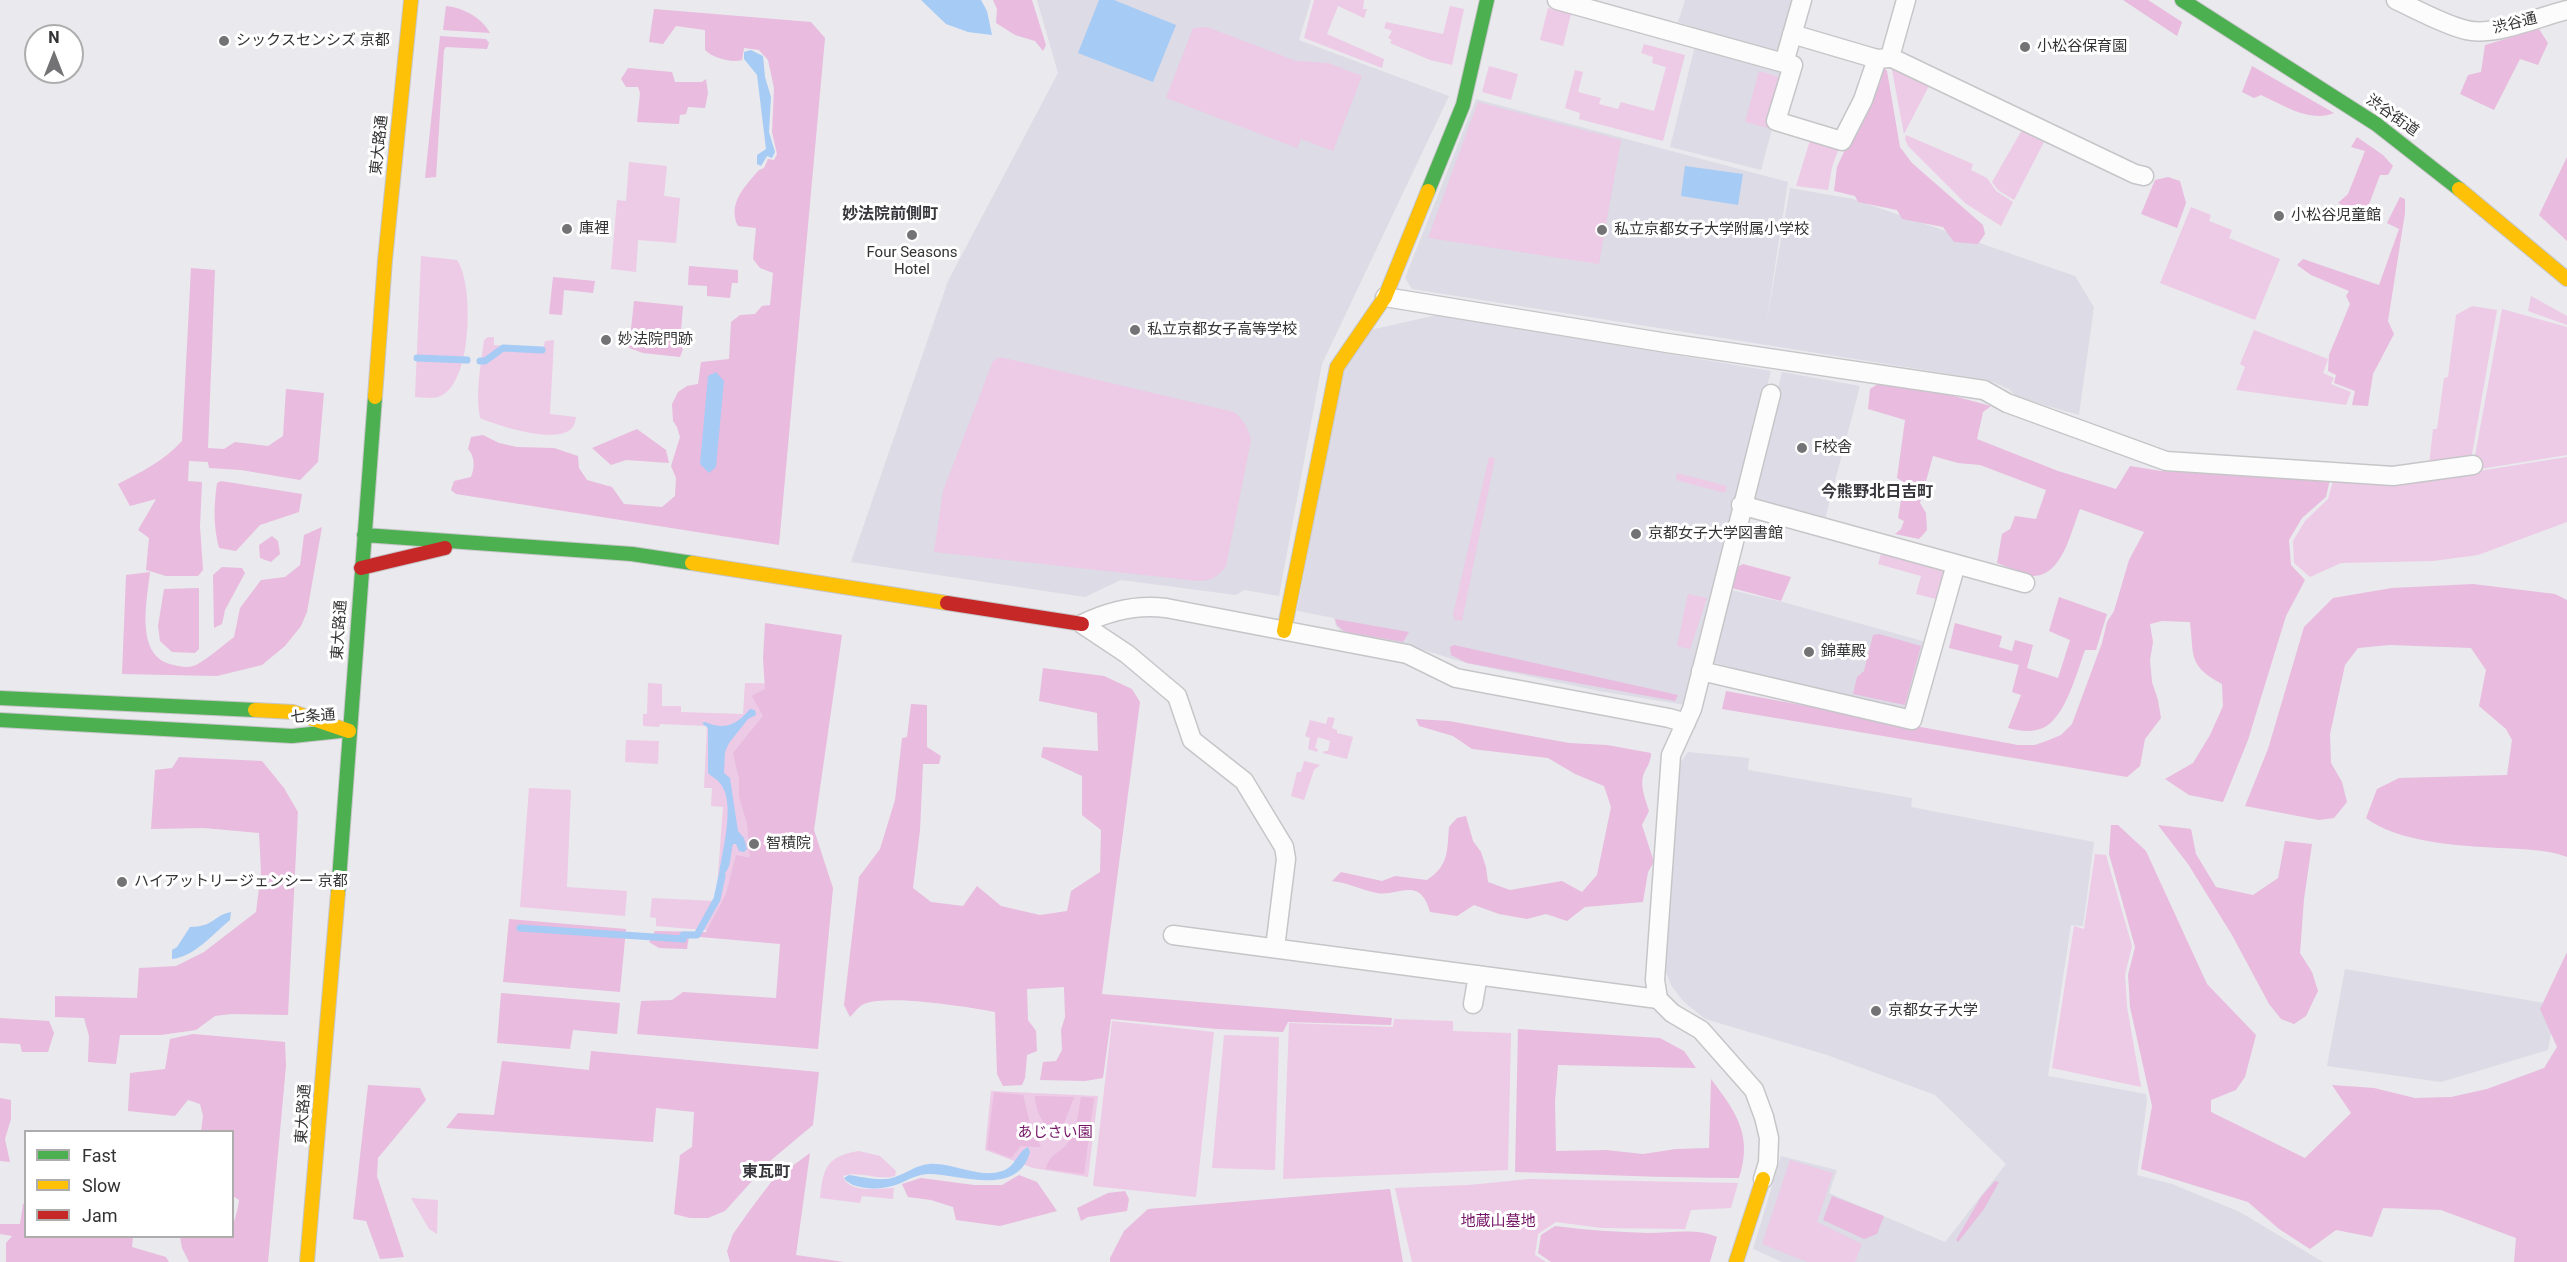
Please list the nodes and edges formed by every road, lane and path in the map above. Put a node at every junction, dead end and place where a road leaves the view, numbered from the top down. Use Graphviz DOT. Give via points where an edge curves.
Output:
graph roads {
  1 [pos="411,0"];
  2 [pos="1488,0"];
  3 [pos="1557,0"];
  4 [pos="1802,0"];
  5 [pos="1906,0"];
  6 [pos="2182,0"];
  7 [pos="2396,0"];
  8 [pos="2567,10"];
  9 [pos="1792,34"];
  10 [pos="1883,58"];
  11 [pos="1784,63"];
  12 [pos="2144,176"];
  13 [pos="2567,279"];
  14 [pos="1385,297"];
  15 [pos="1771,394"];
  16 [pos="2473,465"];
  17 [pos="1741,506"];
  18 [pos="364,535"];
  19 [pos="471,542"];
  20 [pos="1956,564"];
  21 [pos="361,568"];
  22 [pos="2025,583"];
  23 [pos="1082,624"];
  24 [pos="1284,631"];
  25 [pos="1701,671"];
  26 [pos="0,698"];
  27 [pos="0,720"];
  28 [pos="1686,723"];
  29 [pos="349,731"];
  30 [pos="1173,934"];
  31 [pos="1275,948"];
  32 [pos="1478,975"];
  33 [pos="1658,999"];
  34 [pos="1473,1004"];
  35 [pos="1763,1179"];
  36 [pos="307,1262"];
  37 [pos="1738,1262"];
  1 -- 18 [label="main road, 東大路通" via="384,271"];
  2 -- 14 [label="main road" via="1463,105"];
  3 -- 11 [label="street"];
  4 -- 9 [label="street"];
  5 -- 10 [label="street"];
  6 -- 13 [label="main road, 渋谷街道" via="2376,124"];
  7 -- 8 [label="street, 渋谷通" via="2456,27 2475,31"];
  9 -- 10 [label="street"];
  9 -- 11 [label="street"];
  10 -- 11 [label="street" via="1842,141 1776,121 1793,65"];
  10 -- 12 [label="street"];
  14 -- 16 [label="street" via="1984,390 2007,403 2166,461 2393,476"];
  14 -- 24 [label="main road" via="1337,367"];
  15 -- 17 [label="street"];
  17 -- 20 [label="street"];
  17 -- 25 [label="street"];
  18 -- 19 [label="main road"];
  18 -- 21 [label="main road, 東大路通"];
  19 -- 21 [label="main road"];
  19 -- 23 [label="main road" via="632,554"];
  20 -- 22 [label="street"];
  20 -- 25 [label="street" via="1912,720"];
  21 -- 29 [label="main road, 東大路通"];
  23 -- 24 [label="street" via="1117,611 1156,607"];
  23 -- 31 [label="street" via="1127,654 1177,696 1192,740 1244,781 1284,847 1287,859"];
  24 -- 28 [label="street" via="1407,654 1456,678"];
  25 -- 28 [label="street"];
  26 -- 29 [label="main road, 七条通" via="293,711"];
  27 -- 29 [label="main road, 七条通" via="292,736"];
  28 -- 33 [label="street" via="1671,755 1655,960"];
  29 -- 36 [label="main road, 東大路通"];
  30 -- 31 [label="street"];
  31 -- 32 [label="street"];
  32 -- 33 [label="street"];
  32 -- 34 [label="street"];
  33 -- 35 [label="street" via="1672,1013 1701,1030 1754,1090 1769,1138"];
  35 -- 37 [label="main road"];
}
